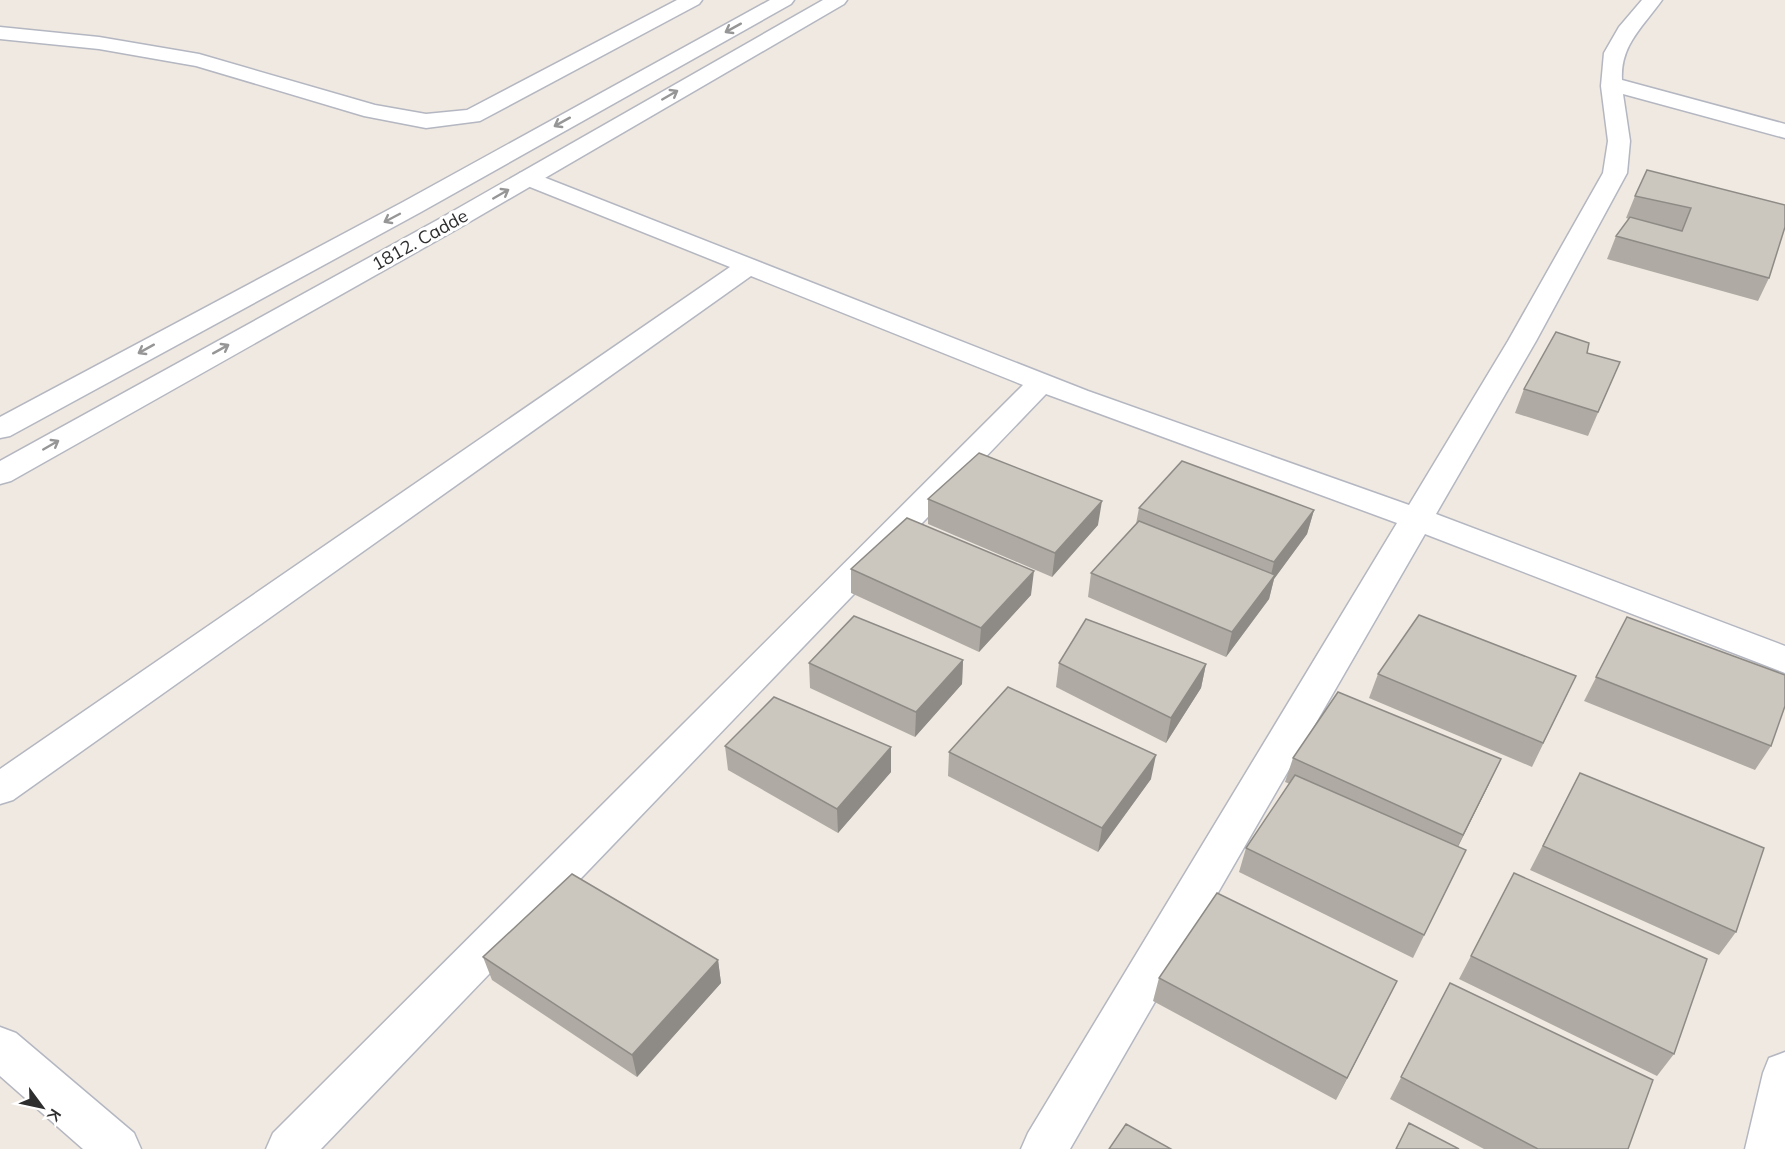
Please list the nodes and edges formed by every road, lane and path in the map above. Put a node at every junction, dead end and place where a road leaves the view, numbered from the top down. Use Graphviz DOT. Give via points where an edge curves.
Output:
graph roads {
  1 [pos="692,0"];
  2 [pos="784,0"];
  3 [pos="837,0"];
  4 [pos="1652,0"];
  5 [pos="0,33"];
  6 [pos="1612,84"];
  7 [pos="1785,131"];
  8 [pos="528,178"];
  9 [pos="749,266"];
  10 [pos="1042,382"];
  11 [pos="0,429"];
  12 [pos="0,474"];
  13 [pos="1417,519"];
  14 [pos="1785,660"];
  15 [pos="0,789"];
  16 [pos="0,1048"];
  17 [pos="1785,1073"];
  18 [pos="118,1149"];
  19 [pos="289,1149"];
  20 [pos="1044,1149"];
  21 [pos="1768,1149"];
  1 -- 5 [label="street" via="472,116 426,121 372,111 199,60 99,43"];
  2 -- 11 [label="street, 1812. Cadde, one-way" via="412,207"];
  8 -- 3 [label="street, 1812. Cadde, one-way"];
  4 -- 6 [label="street" via="1625,32 1614,54"];
  6 -- 7 [label="street"];
  6 -- 13 [label="street" via="1619,142 1615,173"];
  8 -- 9 [label="street"];
  12 -- 8 [label="street, 1812. Cadde, one-way"];
  9 -- 10 [label="street"];
  9 -- 15 [label="street"];
  10 -- 13 [label="street"];
  10 -- 19 [label="street"];
  13 -- 14 [label="street"];
  13 -- 20 [label="street"];
  16 -- 18 [label="street"];
  17 -- 21 [label="street"];
}
